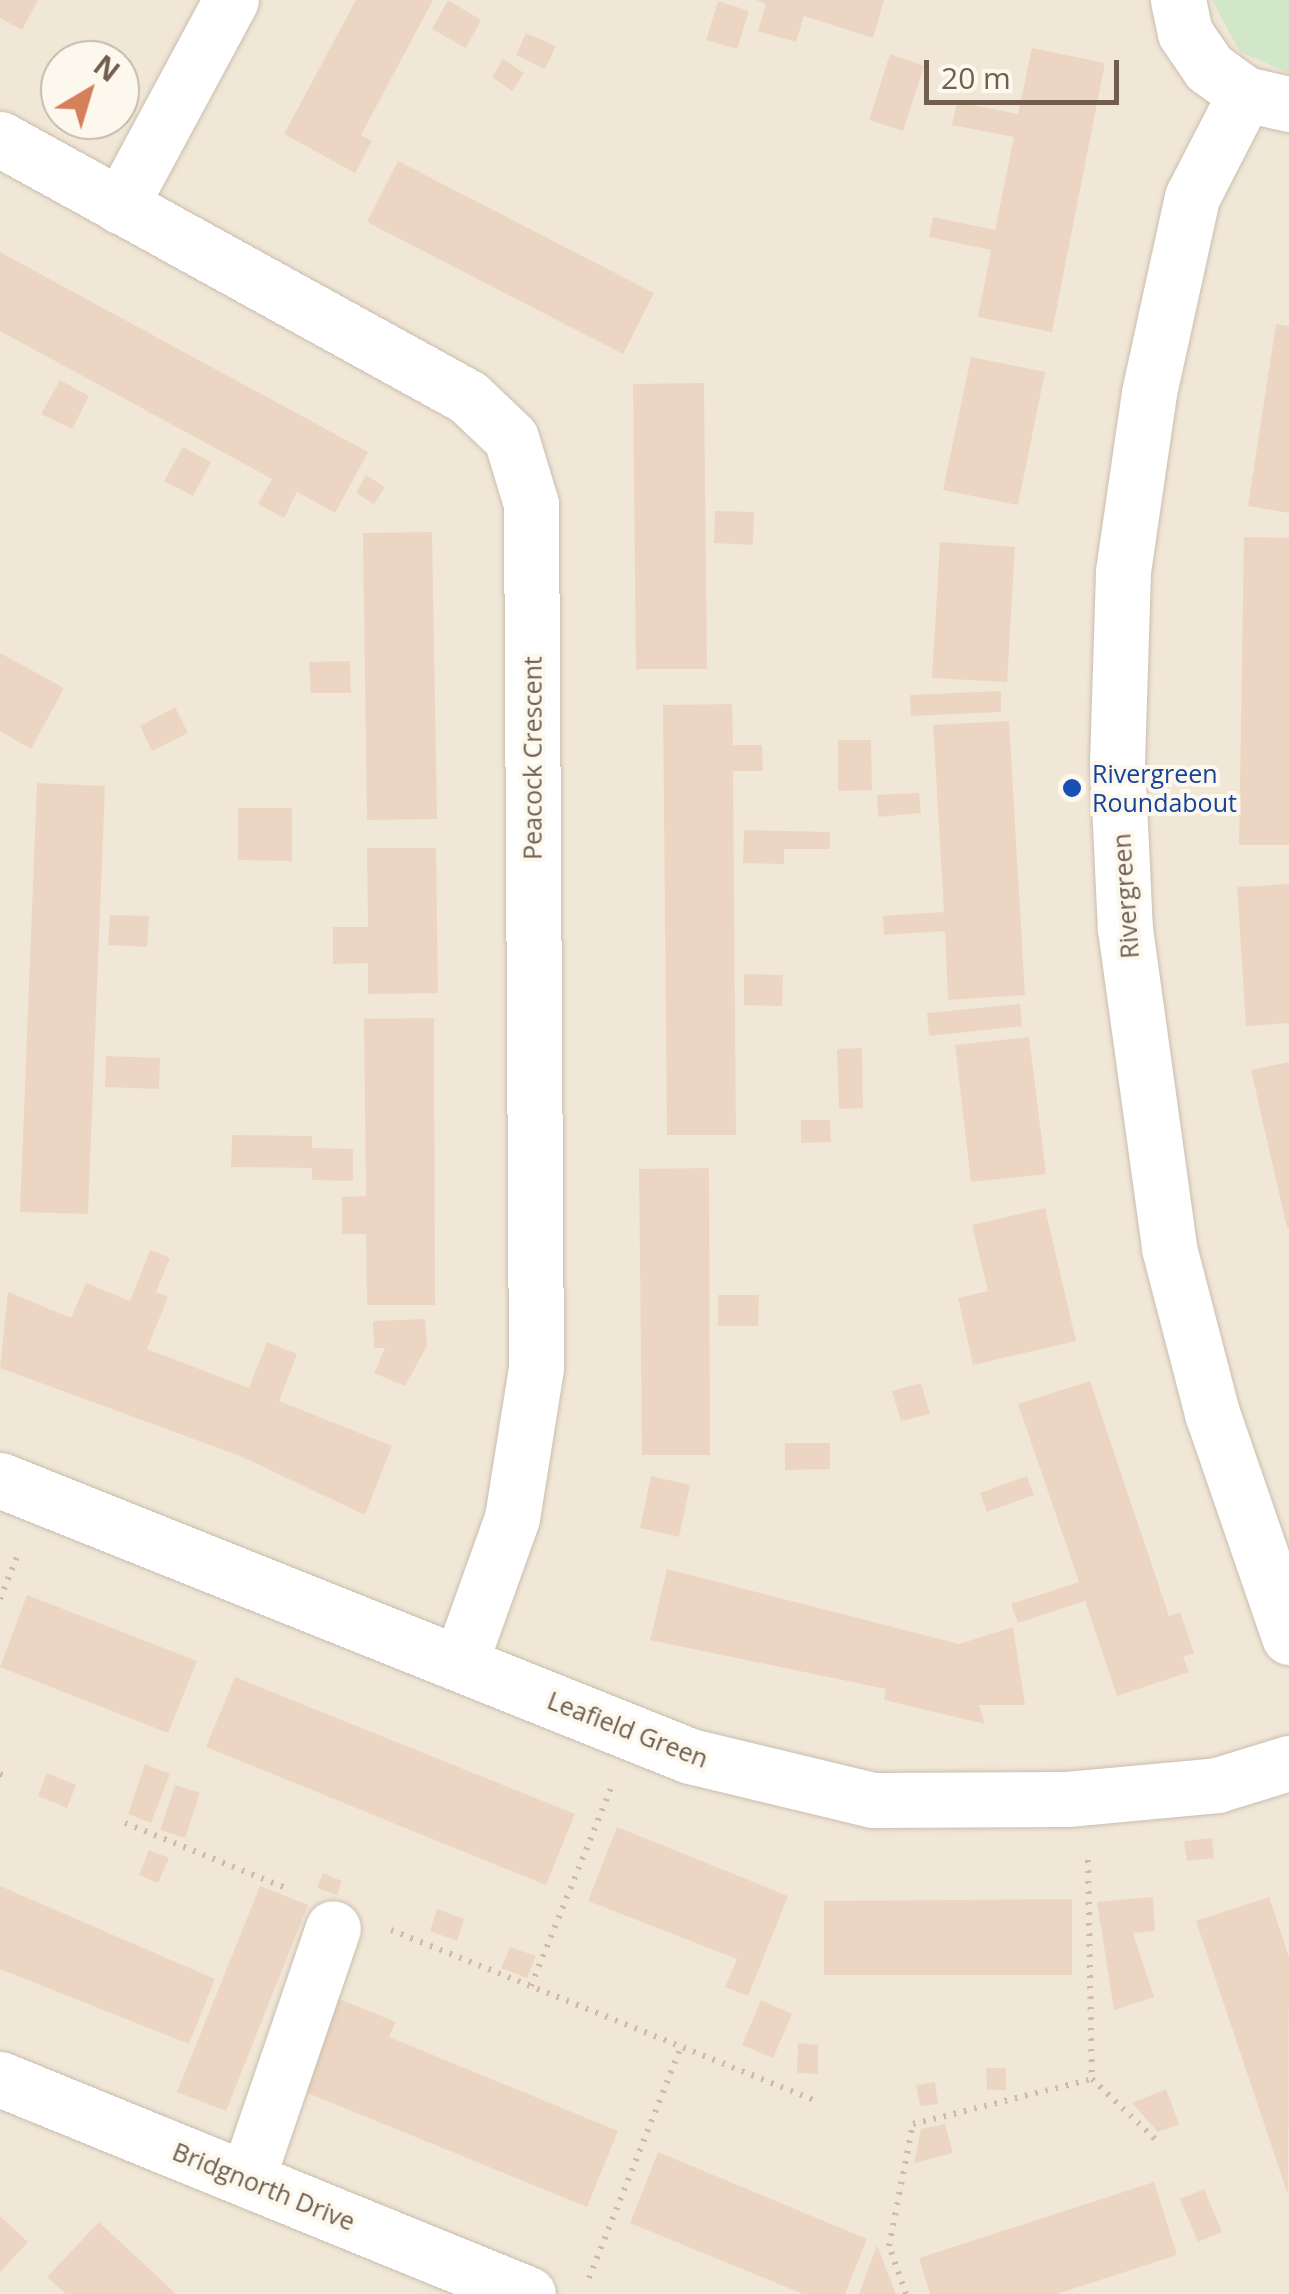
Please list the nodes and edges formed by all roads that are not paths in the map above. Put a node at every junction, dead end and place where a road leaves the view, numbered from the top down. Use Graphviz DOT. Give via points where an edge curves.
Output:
graph roads {
  1 [pos="230,0"];
  2 [pos="1178,0"];
  3 [pos="1267,99"];
  4 [pos="0,139"];
  5 [pos="120,206"];
  6 [pos="0,1480"];
  7 [pos="1289,1637"];
  8 [pos="460,1663"];
  9 [pos="1289,1763"];
  10 [pos="358,1927"];
  11 [pos="0,2079"];
  12 [pos="246,2179"];
  13 [pos="528,2294"];
  1 -- 5 [label="street"];
  2 -- 3 [label="street" via="1185,33 1209,68"];
  3 -- 7 [label="street, Rivergreen" via="1192,196 1149,393 1124,572 1117,762 1125,929 1169,1248 1212,1413"];
  4 -- 5 [label="street, Peacock Crescent"];
  5 -- 8 [label="street, Peacock Crescent" via="468,398 511,438 531,504 536,1368 512,1518"];
  6 -- 8 [label="street, Leafield Green"];
  8 -- 9 [label="street, Leafield Green" via="690,1756 873,1800 1087,1796 1217,1785"];
  10 -- 12 [label="street"];
  11 -- 12 [label="street, Bridgnorth Drive"];
  12 -- 13 [label="street, Bridgnorth Drive"];
}
